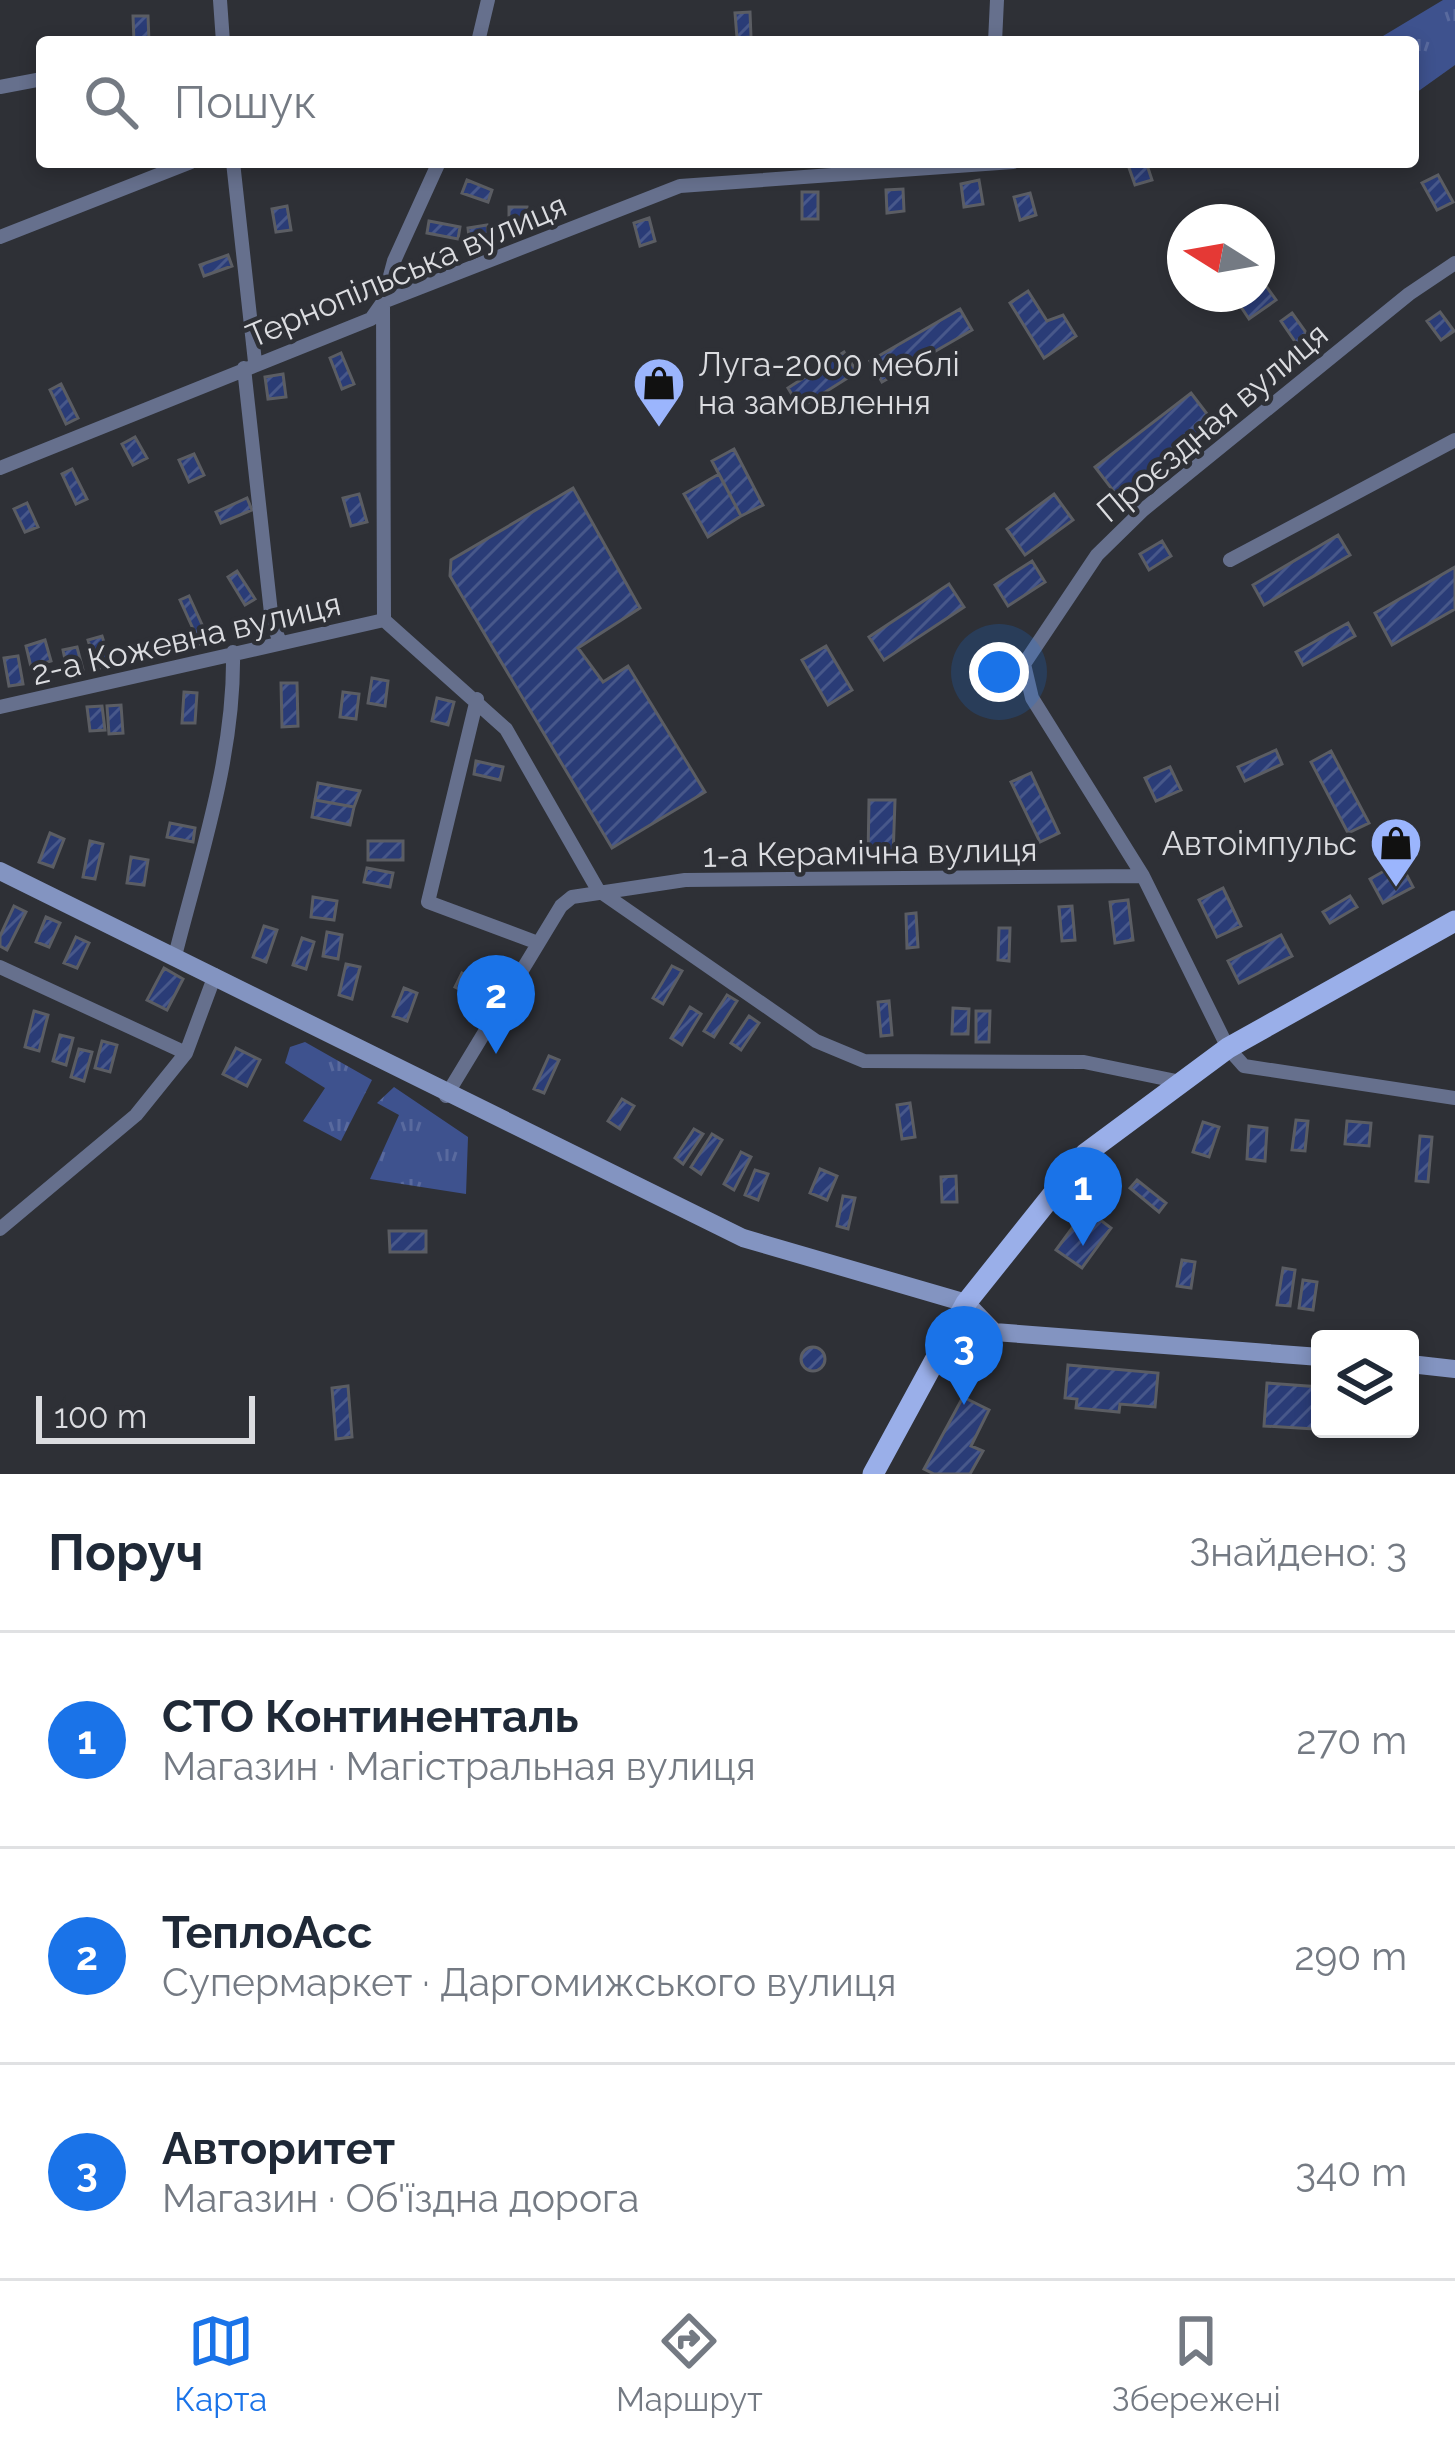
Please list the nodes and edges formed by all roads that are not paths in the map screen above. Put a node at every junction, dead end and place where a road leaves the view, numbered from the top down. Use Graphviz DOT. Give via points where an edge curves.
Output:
graph roads {
  1 [pos="220,0"];
  2 [pos="488,0"];
  3 [pos="997,0"];
  4 [pos="223,36"];
  5 [pos="479,36"];
  6 [pos="995,36"];
  7 [pos="36,80"];
  8 [pos="0,87"];
  9 [pos="176,168"];
  10 [pos="233,168"];
  11 [pos="436,168"];
  12 [pos="933,168"];
  13 [pos="0,237"];
  14 [pos="1455,263"];
  15 [pos="383,302"];
  16 [pos="250,365"];
  17 [pos="1455,440"];
  18 [pos="0,468"];
  19 [pos="1230,560"];
  20 [pos="384,620"];
  21 [pos="280,642"];
  22 [pos="233,652"];
  23 [pos="477,699"];
  24 [pos="0,707"];
  25 [pos="0,871"];
  26 [pos="1143,876"];
  27 [pos="598,890"];
  28 [pos="1455,921"];
  29 [pos="538,944"];
  30 [pos="176,956"];
  31 [pos="0,967"];
  32 [pos="215,975"];
  33 [pos="1228,1048"];
  34 [pos="186,1053"];
  35 [pos="1181,1082"];
  36 [pos="446,1096"];
  37 [pos="1455,1098"];
  38 [pos="0,1229"];
  39 [pos="966,1303"];
  40 [pos="1311,1356"];
  41 [pos="1419,1365"];
  42 [pos="1455,1369"];
  43 [pos="873,1474"];
  1 -- 4 [label="street"];
  2 -- 5 [label="street"];
  3 -- 6 [label="street"];
  7 -- 8 [label="street"];
  9 -- 13 [label="street"];
  10 -- 16 [label="street"];
  11 -- 15 [label="street"];
  12 -- 15 [label="street, Тернопільська вулиця" via="680,186"];
  14 -- 26 [label="street, Проєздная вулиця" via="1143,510 1097,554 1024,664 1024,684"];
  15 -- 16 [label="street, Тернопільська вулиця" via="371,319"];
  15 -- 20 [label="street"];
  16 -- 18 [label="street, Тернопільська вулиця"];
  16 -- 21 [label="street"];
  17 -- 19 [label="street"];
  20 -- 21 [label="street, 2-а Кожевна вулиця"];
  20 -- 23 [label="street"];
  21 -- 22 [label="street, 2-а Кожевна вулиця"];
  22 -- 24 [label="street, 2-а Кожевна вулиця"];
  22 -- 30 [label="street" via="211,821"];
  23 -- 27 [label="street" via="506,729"];
  23 -- 29 [label="street" via="428,902"];
  25 -- 30 [label="street"];
  26 -- 27 [label="street, 1-а Керамічна вулиця" via="686,880"];
  26 -- 33 [label="street"];
  27 -- 29 [label="street" via="561,906"];
  27 -- 35 [label="street" via="816,1041 865,1061 1084,1062"];
  28 -- 33 [label="main road"];
  29 -- 36 [label="street"];
  30 -- 32 [label="street"];
  31 -- 34 [label="street"];
  32 -- 34 [label="street"];
  32 -- 36 [label="street"];
  33 -- 35 [label="main road"];
  33 -- 37 [label="street" via="1244,1066"];
  34 -- 38 [label="street" via="136,1115"];
  35 -- 39 [label="main road" via="1085,1154"];
  36 -- 39 [label="street" via="742,1238"];
  39 -- 40 [label="street" via="994,1332"];
  39 -- 43 [label="main road"];
  41 -- 42 [label="street"];
}
